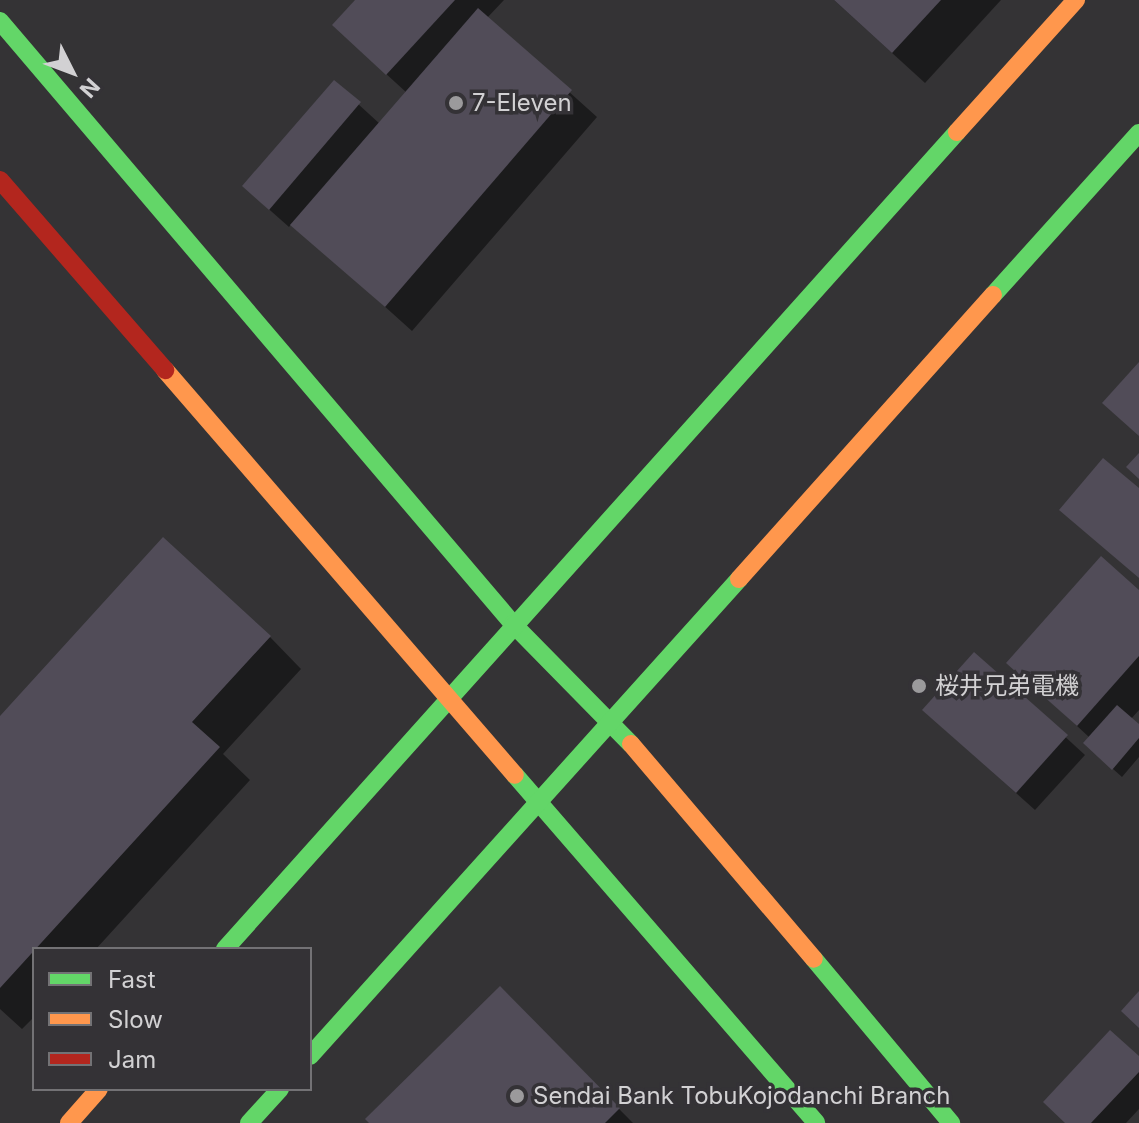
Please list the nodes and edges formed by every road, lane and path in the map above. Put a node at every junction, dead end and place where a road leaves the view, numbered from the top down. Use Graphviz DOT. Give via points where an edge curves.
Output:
graph roads {
  1 [pos="1076,0"];
  2 [pos="0,21"];
  3 [pos="1139,133"];
  4 [pos="0,180"];
  5 [pos="513,624"];
  6 [pos="447,701"];
  7 [pos="613,724"];
  8 [pos="542,802"];
  9 [pos="227,947"];
  10 [pos="312,1054"];
  11 [pos="97,1091"];
  12 [pos="278,1091"];
  13 [pos="69,1123"];
  14 [pos="249,1123"];
  15 [pos="816,1123"];
  16 [pos="951,1123"];
  1 -- 5 [label="street"];
  2 -- 5 [label="street"];
  3 -- 7 [label="street"];
  4 -- 6 [label="street"];
  5 -- 6 [label="street"];
  5 -- 7 [label="street"];
  6 -- 8 [label="street"];
  6 -- 9 [label="street"];
  7 -- 8 [label="street"];
  7 -- 16 [label="street"];
  8 -- 10 [label="street"];
  8 -- 15 [label="street"];
  11 -- 13 [label="street"];
  12 -- 14 [label="street"];
}
